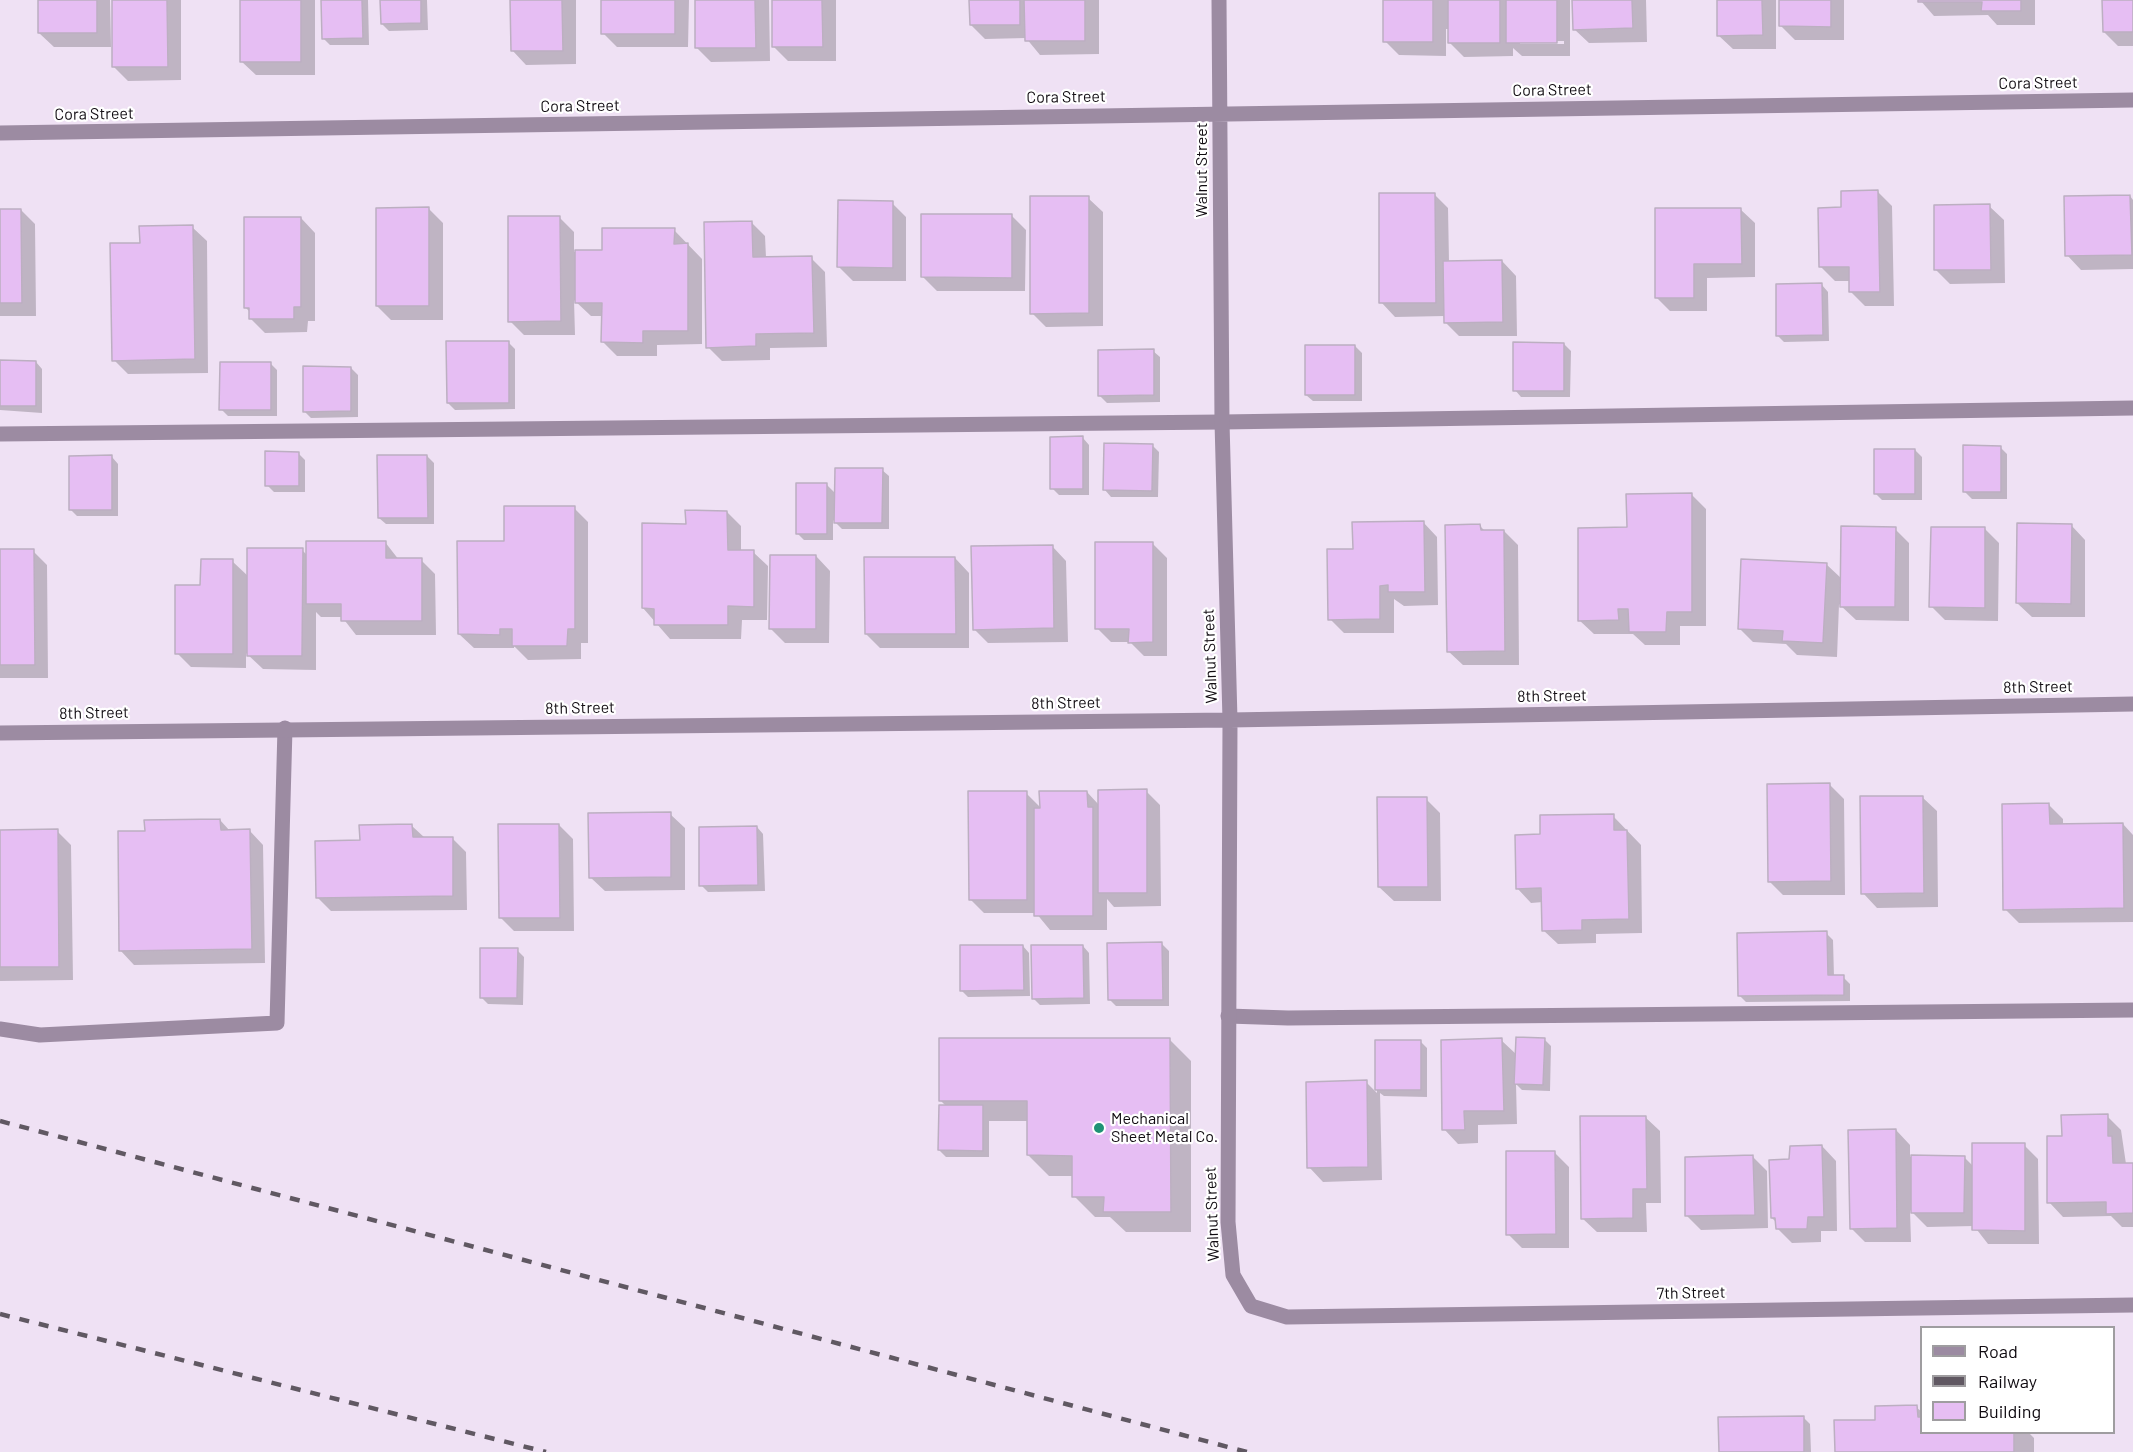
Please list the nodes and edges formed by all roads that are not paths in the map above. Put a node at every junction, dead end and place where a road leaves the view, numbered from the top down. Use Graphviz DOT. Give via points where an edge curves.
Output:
graph roads {
  1 [pos="1219,0"];
  2 [pos="2133,100"];
  3 [pos="1220,113"];
  4 [pos="0,134"];
  5 [pos="2133,408"];
  6 [pos="1222,422"];
  7 [pos="0,434"];
  8 [pos="2133,704"];
  9 [pos="1230,720"];
  10 [pos="285,728"];
  11 [pos="0,733"];
  12 [pos="2133,1010"];
  13 [pos="1228,1016"];
  14 [pos="0,1029"];
  15 [pos="2133,1305"];
  16 [pos="1251,1306"];
  1 -- 3 [label="street, Walnut Street"];
  2 -- 3 [label="street, Cora Street"];
  3 -- 4 [label="street, Cora Street"];
  3 -- 6 [label="street, Walnut Street"];
  5 -- 6 [label="street"];
  6 -- 7 [label="street"];
  6 -- 9 [label="street, Walnut Street"];
  8 -- 9 [label="street, 8th Street"];
  9 -- 10 [label="street, 8th Street"];
  9 -- 13 [label="street, Walnut Street"];
  10 -- 11 [label="street, 8th Street"];
  10 -- 14 [label="street" via="278,1023 40,1035"];
  12 -- 13 [label="street"];
  13 -- 16 [label="street, Walnut Street" via="1228,1222 1233,1275"];
  15 -- 16 [label="street, 7th Street" via="1299,1317"];
}
